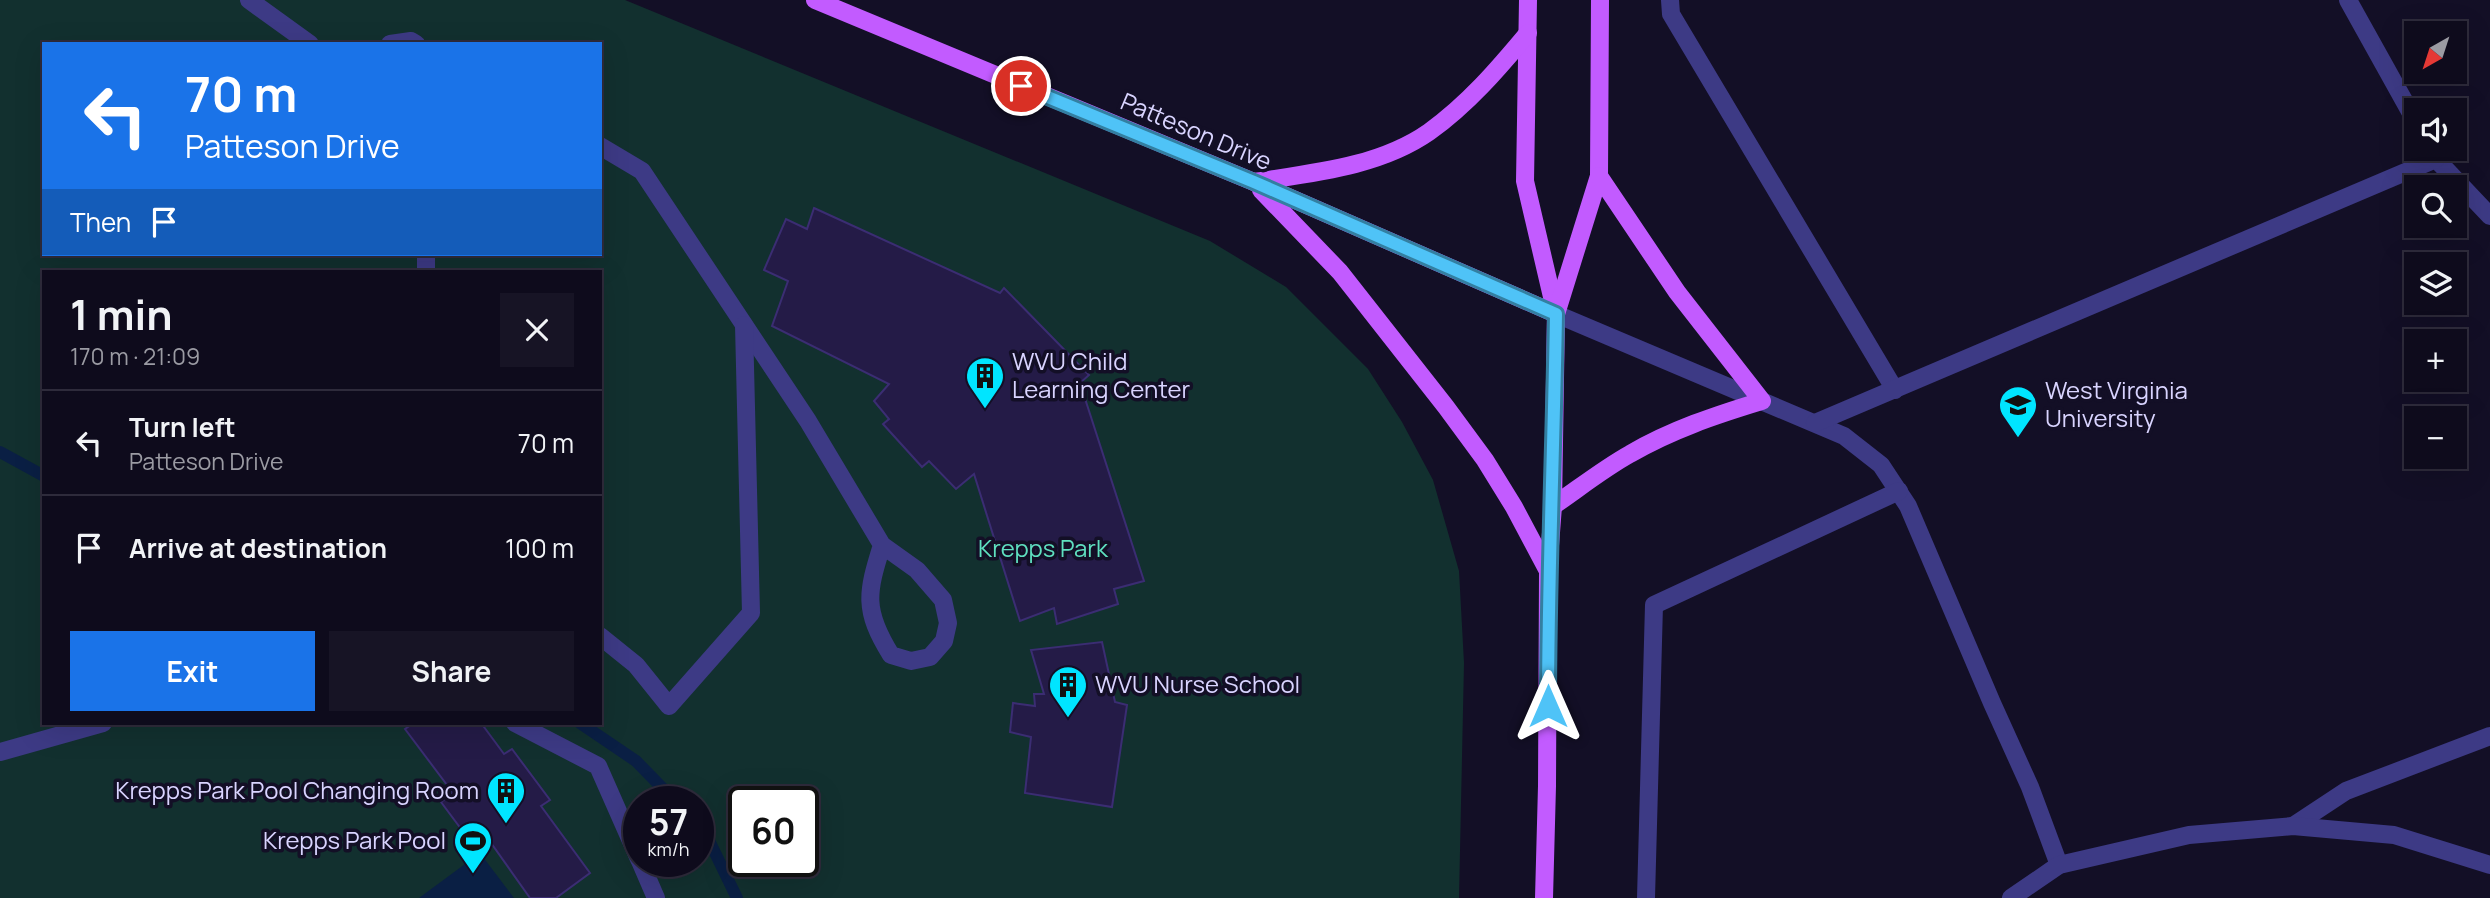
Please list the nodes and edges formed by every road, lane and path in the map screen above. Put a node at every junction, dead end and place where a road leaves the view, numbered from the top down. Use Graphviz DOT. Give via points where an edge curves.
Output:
graph roads {
  1 [pos="249,0"];
  2 [pos="815,0"];
  3 [pos="1528,0"];
  4 [pos="1601,0"];
  5 [pos="1670,0"];
  6 [pos="2348,0"];
  7 [pos="1528,33"];
  8 [pos="307,42"];
  9 [pos="2404,101"];
  10 [pos="602,147"];
  11 [pos="2417,161"];
  12 [pos="2439,161"];
  13 [pos="1599,176"];
  14 [pos="1254,182"];
  15 [pos="2490,216"];
  16 [pos="1556,314"];
  17 [pos="743,323"];
  18 [pos="1895,390"];
  19 [pos="1762,401"];
  20 [pos="1815,423"];
  21 [pos="1899,491"];
  22 [pos="1553,506"];
  23 [pos="883,545"];
  24 [pos="1548,572"];
  25 [pos="602,638"];
  26 [pos="96,725"];
  27 [pos="518,725"];
  28 [pos="2490,736"];
  29 [pos="0,752"];
  30 [pos="623,823"];
  31 [pos="2293,826"];
  32 [pos="2059,865"];
  33 [pos="2490,865"];
  34 [pos="647,877"];
  35 [pos="656,898"];
  36 [pos="1544,898"];
  37 [pos="1646,898"];
  38 [pos="2011,898"];
  1 -- 8 [label="lane"];
  2 -- 14 [label="main road, Patteson Drive"];
  3 -- 7 [label="main road"];
  4 -- 13 [label="main road"];
  5 -- 18 [label="lane" via="1671,13"];
  6 -- 9 [label="lane"];
  7 -- 14 [label="main road" via="1488,82 1427,133 1400,148 1354,164"];
  7 -- 16 [label="main road" via="1525,181"];
  10 -- 17 [label="lane" via="642,171"];
  11 -- 18 [label="lane"];
  12 -- 15 [label="lane"];
  13 -- 16 [label="main road"];
  13 -- 19 [label="main road" via="1677,292"];
  14 -- 16 [label="main road, Patteson Drive"];
  14 -- 24 [label="main road" via="1340,272 1446,407 1485,460"];
  16 -- 19 [label="lane"];
  16 -- 22 [label="main road"];
  17 -- 23 [label="lane"];
  17 -- 25 [label="lane" via="751,613 669,706 636,665"];
  18 -- 20 [label="lane"];
  19 -- 20 [label="lane"];
  19 -- 22 [label="main road" via="1660,438"];
  20 -- 21 [label="lane" via="1844,436 1881,465"];
  21 -- 32 [label="lane" via="2030,787"];
  21 -- 37 [label="lane" via="1654,605"];
  22 -- 24 [label="main road"];
  23 -- 23 [label="lane" via="869,604 880,637 891,655 911,661 930,657 944,641 948,623 943,600 916,570"];
  24 -- 36 [label="main road"];
  26 -- 29 [label="lane"];
  27 -- 30 [label="lane" via="598,766"];
  28 -- 31 [label="lane" via="2346,792"];
  31 -- 32 [label="lane" via="2189,835"];
  31 -- 33 [label="lane" via="2394,835"];
  32 -- 38 [label="lane"];
  34 -- 35 [label="lane"];
}
